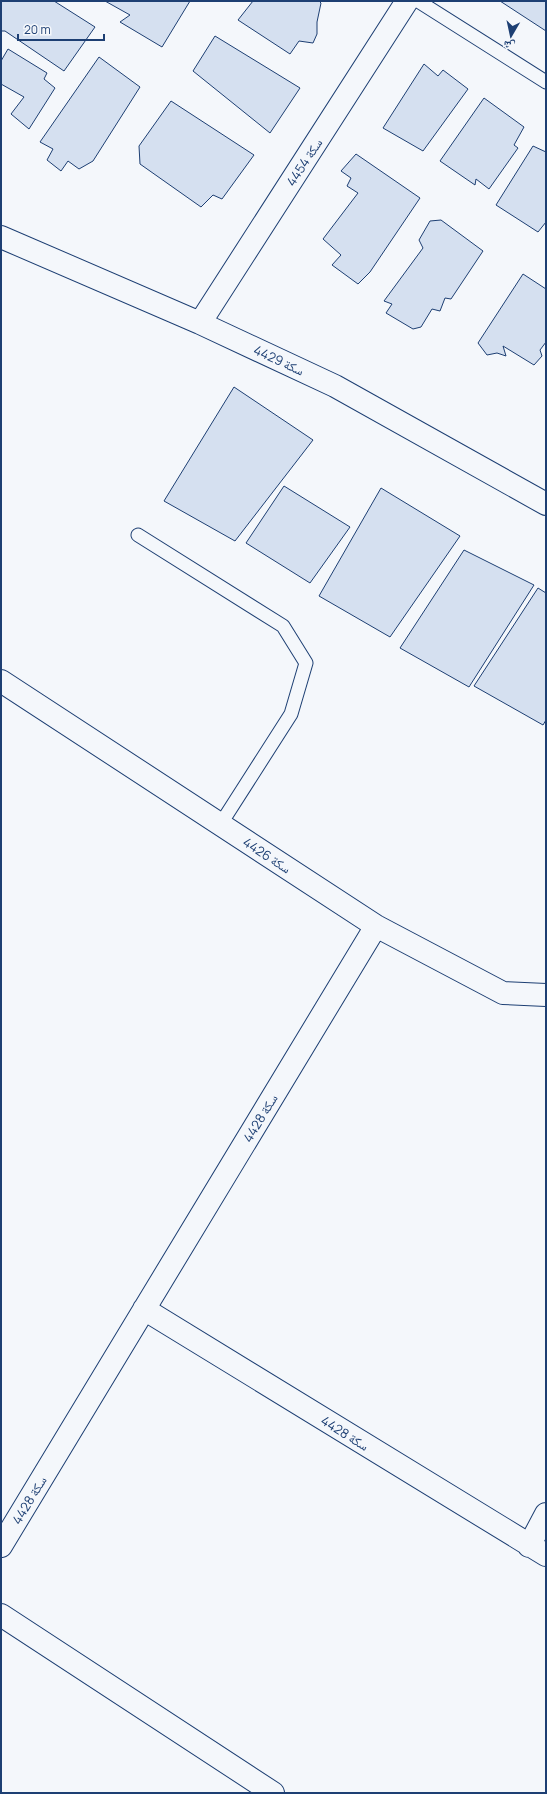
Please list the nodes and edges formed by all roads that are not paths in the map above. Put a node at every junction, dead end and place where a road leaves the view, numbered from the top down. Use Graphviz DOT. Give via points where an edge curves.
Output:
graph roads {
  1 [pos="407,1"];
  2 [pos="418,1"];
  3 [pos="546,82"];
  4 [pos="2,241"];
  5 [pos="200,323"];
  6 [pos="546,504"];
  7 [pos="138,536"];
  8 [pos="1,681"];
  9 [pos="220,825"];
  10 [pos="376,926"];
  11 [pos="546,995"];
  12 [pos="144,1309"];
  13 [pos="546,1514"];
  14 [pos="1,1546"];
  15 [pos="538,1550"];
  16 [pos="1,1615"];
  17 [pos="272,1793"];
  1 -- 5 [label="street, سكة 4454"];
  2 -- 3 [label="lane"];
  4 -- 5 [label="street, سكة 4429"];
  5 -- 6 [label="street, سكة 4429" via="335,386"];
  7 -- 9 [label="lane" via="283,626 306,663 291,714"];
  8 -- 9 [label="street, سكة 4426"];
  9 -- 10 [label="street, سكة 4426"];
  10 -- 11 [label="street, سكة 4426" via="504,993"];
  10 -- 12 [label="street, سكة 4428"];
  12 -- 14 [label="street, سكة 4428"];
  12 -- 15 [label="street, سكة 4428"];
  13 -- 15 [label="street"];
  16 -- 17 [label="street"];
}
